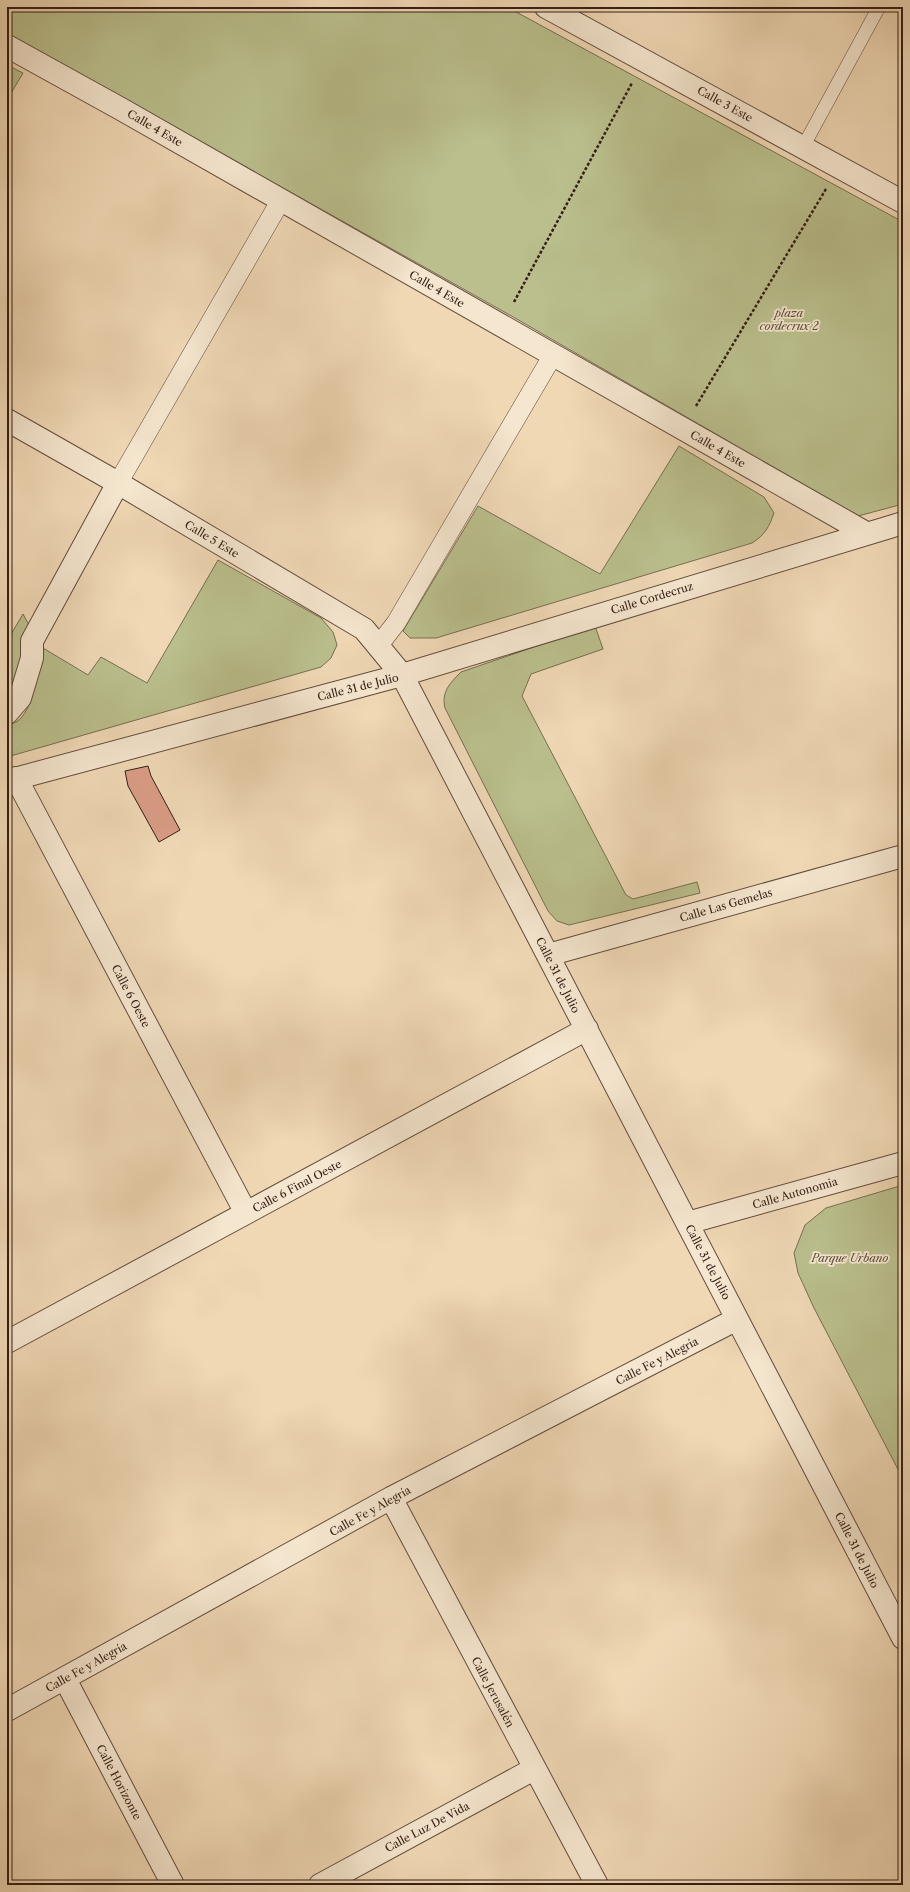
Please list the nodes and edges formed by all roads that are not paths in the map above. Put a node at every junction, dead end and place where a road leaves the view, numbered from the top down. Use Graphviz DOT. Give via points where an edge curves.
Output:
graph roads {
  1 [pos="546,7"];
  2 [pos="878,7"];
  3 [pos="7,46"];
  4 [pos="803,147"];
  5 [pos="281,200"];
  6 [pos="903,202"];
  7 [pos="553,355"];
  8 [pos="7,420"];
  9 [pos="118,483"];
  10 [pos="903,523"];
  11 [pos="866,533"];
  12 [pos="378,646"];
  13 [pos="402,675"];
  14 [pos="7,713"];
  15 [pos="12,780"];
  16 [pos="903,856"];
  17 [pos="548,955"];
  18 [pos="587,1029"];
  19 [pos="903,1163"];
  20 [pos="246,1213"];
  21 [pos="687,1223"];
  22 [pos="737,1319"];
  23 [pos="7,1342"];
  24 [pos="391,1498"];
  25 [pos="903,1638"];
  26 [pos="65,1679"];
  27 [pos="7,1710"];
  28 [pos="534,1769"];
  29 [pos="173,1885"];
  30 [pos="320,1885"];
  31 [pos="597,1885"];
  1 -- 4 [label="street, Calle 3 Este"];
  2 -- 4 [label="lane"];
  3 -- 5 [label="street, Calle 4 Este"];
  4 -- 6 [label="street, Calle 3 Este"];
  5 -- 7 [label="street, Calle 4 Este"];
  5 -- 9 [label="street"];
  7 -- 11 [label="street, Calle 4 Este"];
  7 -- 12 [label="street" via="396,623"];
  8 -- 9 [label="street, Calle 5 Este"];
  9 -- 12 [label="street, Calle 5 Este" via="364,629"];
  9 -- 14 [label="street" via="32,641 32,658 20,698"];
  10 -- 11 [label="street, Calle Cordecruz"];
  11 -- 13 [label="street, Calle Cordecruz"];
  12 -- 13 [label="street, Calle 5 Este"];
  13 -- 15 [label="street, Calle 31 de Julio"];
  13 -- 17 [label="street, Calle 31 de Julio"];
  15 -- 20 [label="street, Calle 6 Oeste"];
  16 -- 17 [label="street, Calle Las Gemelas"];
  17 -- 18 [label="street, Calle 31 de Julio"];
  18 -- 20 [label="street, Calle 6 Final Oeste"];
  18 -- 21 [label="street, Calle 31 de Julio"];
  19 -- 21 [label="street, Calle Autonomia"];
  20 -- 23 [label="street, Calle 6 Final Oeste"];
  21 -- 22 [label="street, Calle 31 de Julio"];
  22 -- 24 [label="street, Calle Fe y Alegría"];
  22 -- 25 [label="street, Calle 31 de Julio"];
  24 -- 26 [label="street, Calle Fe y Alegría"];
  24 -- 28 [label="street, Calle Jerusalén"];
  26 -- 27 [label="street, Calle Fe y Alegría"];
  26 -- 29 [label="street, Calle Horizonte"];
  28 -- 30 [label="street, Calle Luz De Vida"];
  28 -- 31 [label="street, Calle Jerusalén"];
}
